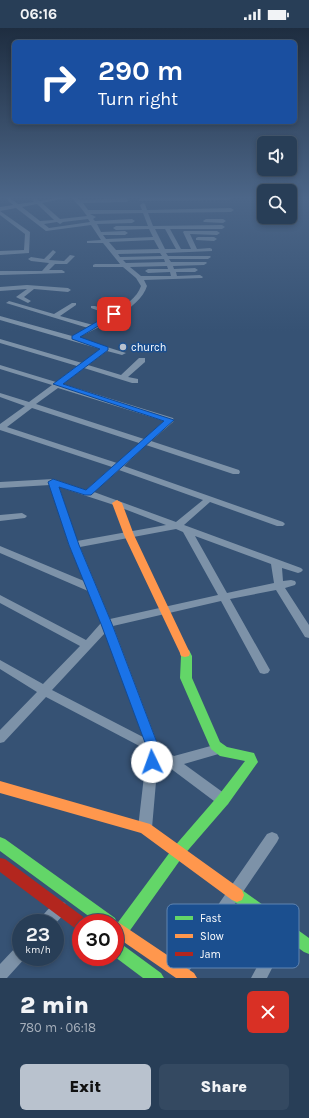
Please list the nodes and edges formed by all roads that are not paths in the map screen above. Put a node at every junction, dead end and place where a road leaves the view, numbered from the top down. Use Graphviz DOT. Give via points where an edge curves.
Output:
graph roads {
  1 [pos="28,242"];
  2 [pos="105,242"];
  3 [pos="136,242"];
  4 [pos="158,242"];
  5 [pos="175,242"];
  6 [pos="192,244"];
  7 [pos="134,246"];
  8 [pos="180,250"];
  9 [pos="195,250"];
  10 [pos="162,251"];
  11 [pos="53,252"];
  12 [pos="116,252"];
  13 [pos="0,253"];
  14 [pos="72,256"];
  15 [pos="208,257"];
  16 [pos="119,258"];
  17 [pos="166,258"];
  18 [pos="31,259"];
  19 [pos="45,261"];
  20 [pos="53,262"];
  21 [pos="170,264"];
  22 [pos="204,264"];
  23 [pos="124,265"];
  24 [pos="95,266"];
  25 [pos="195,270"];
  26 [pos="45,271"];
  27 [pos="132,271"];
  28 [pos="172,271"];
  29 [pos="23,272"];
  30 [pos="62,272"];
  31 [pos="0,273"];
  32 [pos="139,278"];
  33 [pos="175,278"];
  34 [pos="200,278"];
  35 [pos="20,288"];
  36 [pos="32,288"];
  37 [pos="0,289"];
  38 [pos="68,290"];
  39 [pos="28,301"];
  40 [pos="9,303"];
  41 [pos="74,304"];
  42 [pos="93,307"];
  43 [pos="114,314"];
  44 [pos="55,316"];
  45 [pos="0,318"];
  46 [pos="93,327"];
  47 [pos="74,338"];
  48 [pos="0,341"];
  49 [pos="106,348"];
  50 [pos="122,353"];
  51 [pos="142,360"];
  52 [pos="82,366"];
  53 [pos="0,367"];
  54 [pos="122,377"];
  55 [pos="135,381"];
  56 [pos="57,384"];
  57 [pos="0,395"];
  58 [pos="30,405"];
  59 [pos="0,427"];
  60 [pos="143,442"];
  61 [pos="117,466"];
  62 [pos="236,472"];
  63 [pos="53,482"];
  64 [pos="0,485"];
  65 [pos="88,493"];
  66 [pos="209,499"];
  67 [pos="117,503"];
  68 [pos="22,516"];
  69 [pos="0,518"];
  70 [pos="280,524"];
  71 [pos="177,526"];
  72 [pos="187,530"];
  73 [pos="129,535"];
  74 [pos="74,545"];
  75 [pos="0,549"];
  76 [pos="276,562"];
  77 [pos="298,570"];
  78 [pos="291,583"];
  79 [pos="279,586"];
  80 [pos="91,588"];
  81 [pos="224,598"];
  82 [pos="4,602"];
  83 [pos="164,610"];
  84 [pos="107,624"];
  85 [pos="309,634"];
  86 [pos="87,646"];
  87 [pos="0,664"];
  88 [pos="264,670"];
  89 [pos="44,691"];
  90 [pos="1,735"];
  91 [pos="153,748"];
  92 [pos="218,749"];
  93 [pos="172,762"];
  94 [pos="0,787"];
  95 [pos="223,800"];
  96 [pos="144,828"];
  97 [pos="272,838"];
  98 [pos="1,844"];
  99 [pos="178,852"];
  100 [pos="0,864"];
  101 [pos="233,893"];
  102 [pos="227,904"];
  103 [pos="249,904"];
  104 [pos="60,908"];
  105 [pos="54,914"];
  106 [pos="98,914"];
  107 [pos="72,917"];
  108 [pos="124,921"];
  109 [pos="124,933"];
  110 [pos="299,939"];
  111 [pos="309,947"];
  112 [pos="124,955"];
  113 [pos="12,962"];
  114 [pos="167,963"];
  115 [pos="175,968"];
  116 [pos="264,968"];
  117 [pos="0,975"];
  118 [pos="185,975"];
  119 [pos="156,978"];
  120 [pos="259,978"];
  1 -- 13 [label="street" via="27,252"];
  2 -- 12 [label="street"];
  3 -- 7 [label="street"];
  4 -- 10 [label="street"];
  5 -- 8 [label="street"];
  6 -- 9 [label="street"];
  6 -- 9 [label="street" via="209,247"];
  8 -- 9 [label="street"];
  8 -- 10 [label="street"];
  10 -- 12 [label="street"];
  10 -- 17 [label="street"];
  11 -- 19 [label="street"];
  12 -- 16 [label="street"];
  14 -- 20 [label="street" via="65,263"];
  15 -- 17 [label="street"];
  16 -- 17 [label="street"];
  16 -- 23 [label="street"];
  17 -- 21 [label="street"];
  18 -- 19 [label="street"];
  19 -- 20 [label="street"];
  20 -- 26 [label="street"];
  21 -- 22 [label="street"];
  21 -- 23 [label="street"];
  21 -- 28 [label="street"];
  23 -- 24 [label="street"];
  23 -- 27 [label="street"];
  25 -- 28 [label="street"];
  26 -- 29 [label="street"];
  26 -- 30 [label="street"];
  27 -- 28 [label="street"];
  27 -- 32 [label="street"];
  28 -- 33 [label="street"];
  29 -- 31 [label="street"];
  29 -- 35 [label="street"];
  32 -- 33 [label="street"];
  32 -- 43 [label="street" via="144,285 143,291"];
  33 -- 34 [label="street"];
  35 -- 36 [label="street"];
  35 -- 37 [label="street"];
  36 -- 38 [label="street"];
  36 -- 39 [label="street" via="19,297"];
  40 -- 44 [label="street"];
  41 -- 44 [label="street"];
  42 -- 43 [label="street"];
  43 -- 46 [label="street"];
  44 -- 46 [label="street"];
  45 -- 47 [label="street"];
  46 -- 47 [label="street"];
  47 -- 49 [label="street"];
  48 -- 52 [label="street"];
  49 -- 50 [label="street"];
  49 -- 52 [label="street"];
  51 -- 54 [label="street"];
  52 -- 54 [label="street"];
  52 -- 56 [label="street"];
  53 -- 56 [label="street"];
  54 -- 55 [label="street"];
  56 -- 58 [label="street"];
  56 -- 60 [label="street" via="170,420"];
  57 -- 58 [label="street"];
  58 -- 59 [label="street"];
  58 -- 60 [label="street"];
  59 -- 61 [label="street"];
  60 -- 61 [label="street"];
  60 -- 62 [label="street"];
  61 -- 65 [label="street"];
  61 -- 66 [label="street"];
  63 -- 64 [label="street"];
  63 -- 65 [label="street"];
  63 -- 74 [label="street"];
  65 -- 67 [label="street"];
  66 -- 70 [label="street"];
  66 -- 71 [label="street"];
  67 -- 71 [label="street"];
  67 -- 73 [label="street"];
  68 -- 69 [label="street"];
  71 -- 72 [label="street"];
  71 -- 73 [label="street"];
  72 -- 76 [label="street"];
  72 -- 81 [label="street"];
  73 -- 74 [label="street"];
  73 -- 83 [label="street"];
  74 -- 80 [label="street"];
  75 -- 80 [label="street"];
  76 -- 77 [label="street"];
  76 -- 79 [label="street"];
  78 -- 79 [label="street"];
  79 -- 81 [label="street"];
  79 -- 85 [label="street"];
  80 -- 84 [label="street"];
  81 -- 83 [label="street"];
  81 -- 88 [label="street"];
  82 -- 86 [label="street"];
  83 -- 84 [label="street"];
  83 -- 92 [label="street" via="187,656 186,678"];
  84 -- 86 [label="street"];
  84 -- 91 [label="street"];
  86 -- 89 [label="street"];
  87 -- 89 [label="street"];
  89 -- 90 [label="street"];
  89 -- 91 [label="street"];
  91 -- 93 [label="street"];
  91 -- 96 [label="street"];
  92 -- 93 [label="street"];
  92 -- 95 [label="street" via="250,757 252,762"];
  93 -- 95 [label="street"];
  94 -- 96 [label="street"];
  95 -- 99 [label="street"];
  96 -- 99 [label="street"];
  97 -- 101 [label="street"];
  98 -- 106 [label="street"];
  99 -- 101 [label="street"];
  99 -- 108 [label="street"];
  100 -- 104 [label="street"];
  101 -- 102 [label="street"];
  101 -- 103 [label="street"];
  104 -- 105 [label="street"];
  104 -- 107 [label="street"];
  109 -- 114 [label="street"];
  110 -- 111 [label="street"];
  112 -- 119 [label="street"];
  113 -- 117 [label="street"];
  115 -- 118 [label="street"];
  116 -- 120 [label="street"];
}
